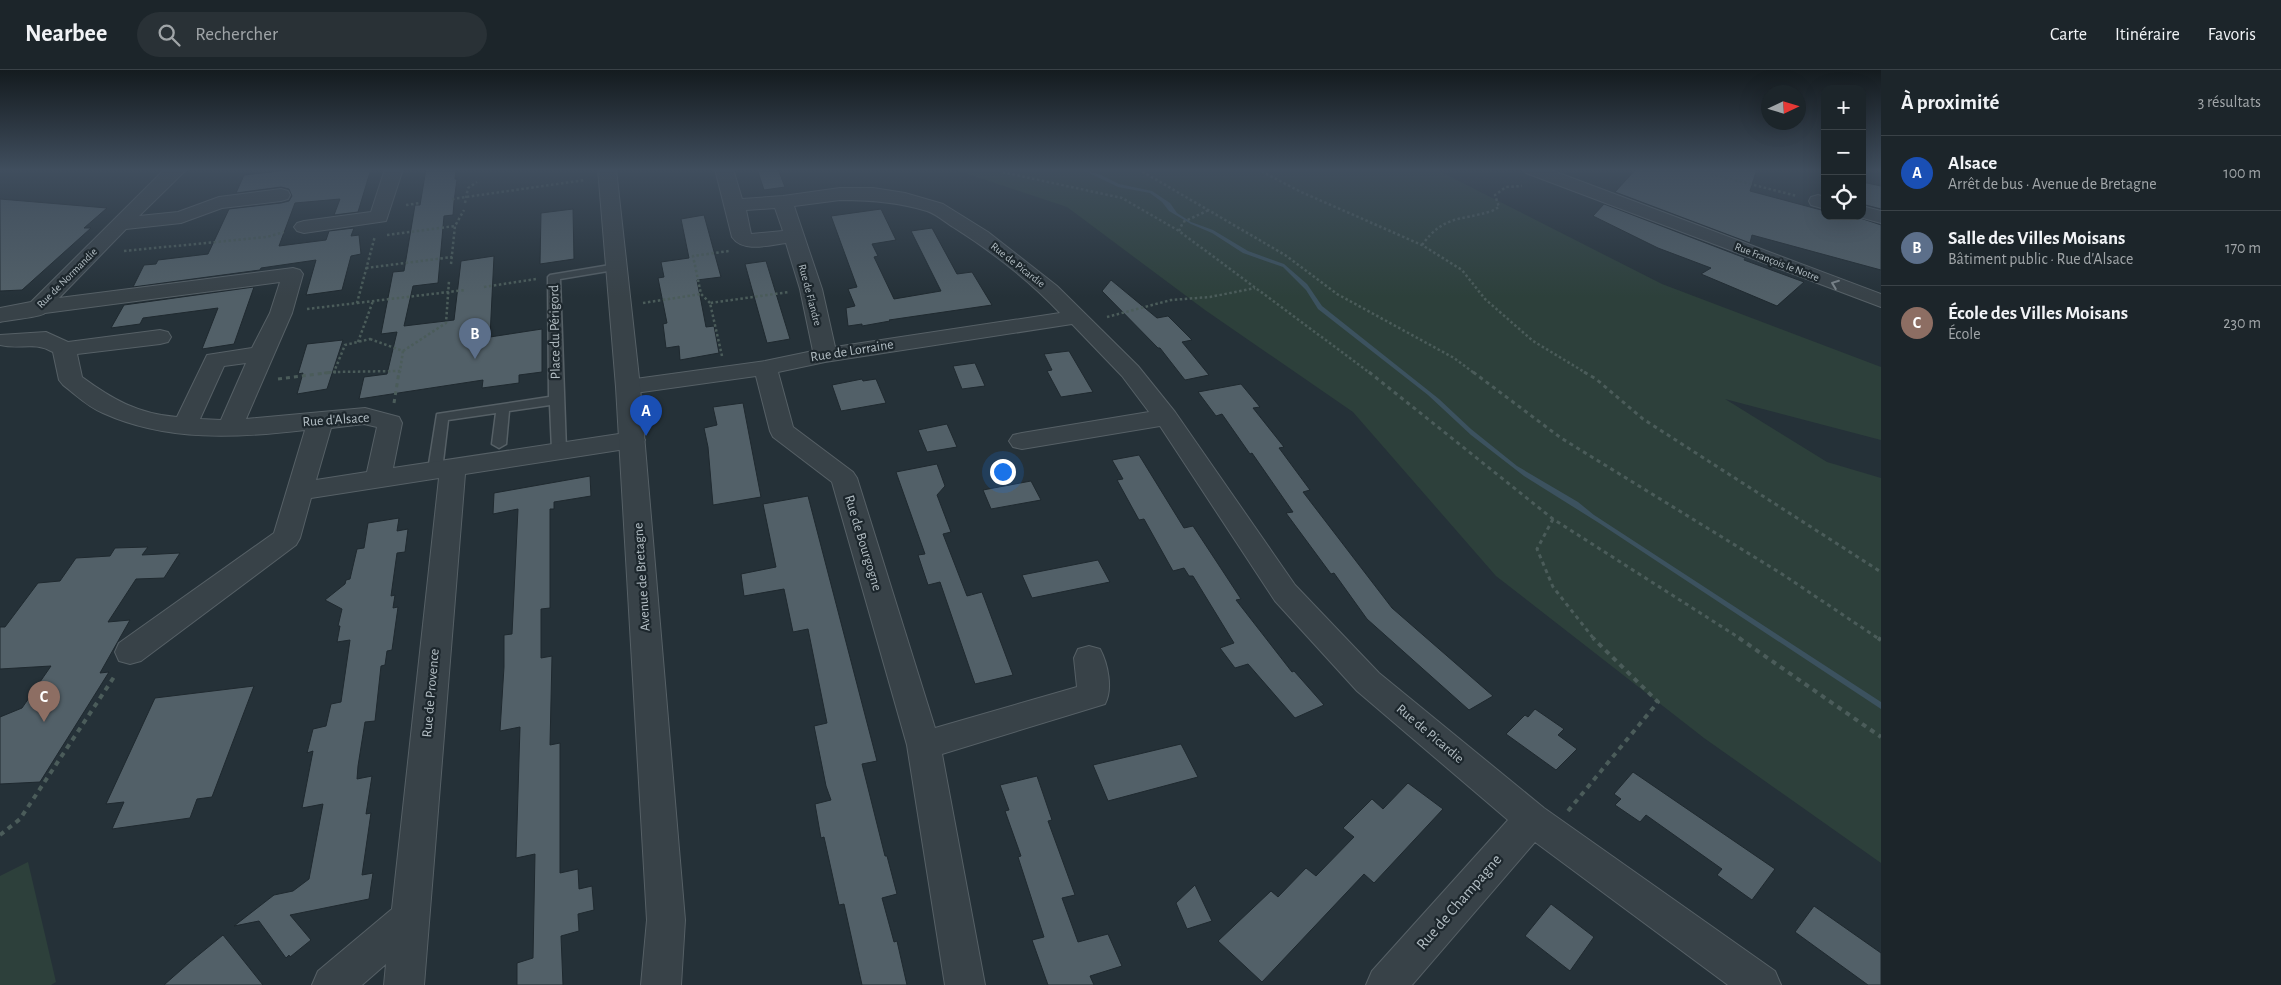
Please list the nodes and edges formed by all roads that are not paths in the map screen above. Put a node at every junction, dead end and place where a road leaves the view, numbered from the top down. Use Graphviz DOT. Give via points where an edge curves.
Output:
graph roads {
  1 [pos="132,212"];
  2 [pos="194,212"];
  3 [pos="381,212"];
  4 [pos="611,212"];
  5 [pos="736,212"];
  6 [pos="786,212"];
  7 [pos="942,212"];
  8 [pos="1662,212"];
  9 [pos="1866,213"];
  10 [pos="1881,216"];
  11 [pos="379,217"];
  12 [pos="120,224"];
  13 [pos="304,227"];
  14 [pos="374,236"];
  15 [pos="793,236"];
  16 [pos="616,267"];
  17 [pos="1881,301"];
  18 [pos="38,307"];
  19 [pos="0,315"];
  20 [pos="1081,320"];
  21 [pos="160,337"];
  22 [pos="3,343"];
  23 [pos="64,349"];
  24 [pos="261,354"];
  25 [pos="825,355"];
  26 [pos="765,368"];
  27 [pos="628,387"];
  28 [pos="556,400"];
  29 [pos="503,408"];
  30 [pos="1166,417"];
  31 [pos="321,420"];
  32 [pos="185,426"];
  33 [pos="230,428"];
  34 [pos="632,440"];
  35 [pos="1022,441"];
  36 [pos="499,444"];
  37 [pos="559,450"];
  38 [pos="444,468"];
  39 [pos="378,479"];
  40 [pos="301,491"];
  41 [pos="130,652"];
  42 [pos="1089,658"];
  43 [pos="924,745"];
  44 [pos="1532,819"];
  45 [pos="410,919"];
  46 [pos="332,985"];
  47 [pos="404,985"];
  48 [pos="661,985"];
  49 [pos="965,985"];
  50 [pos="1386,985"];
  51 [pos="1760,985"];
  1 -- 12 [label="street, Rue de Normandie"];
  2 -- 12 [label="street"];
  3 -- 11 [label="street"];
  4 -- 16 [label="street, Avenue de Bretagne"];
  5 -- 15 [label="street" via="742,237 749,241"];
  6 -- 15 [label="street, Rue de Flandre"];
  7 -- 20 [label="street, Rue de Picardie" via="981,236 1050,290"];
  17 -- 8 [label="street, Rue François le Notre, one-way"];
  9 -- 10 [label="street"];
  11 -- 13 [label="street"];
  11 -- 14 [label="street"];
  12 -- 18 [label="street, Rue de Normandie"];
  15 -- 25 [label="street, Rue de Flandre" via="811,289"];
  16 -- 27 [label="street, Avenue de Bretagne"];
  16 -- 28 [label="lane, Place du Périgord" via="554,277"];
  18 -- 19 [label="street"];
  18 -- 22 [label="street, Rue de Normandie"];
  18 -- 24 [label="street" via="293,274"];
  20 -- 25 [label="street, Rue de Lorraine"];
  20 -- 30 [label="street, Rue de Picardie" via="1130,371"];
  21 -- 23 [label="street"];
  22 -- 23 [label="street" via="46,339"];
  23 -- 32 [label="street, Rue d'Alsace" via="70,380 111,408 148,420"];
  24 -- 32 [label="street" via="215,360"];
  24 -- 33 [label="street"];
  25 -- 26 [label="street, Rue de Lorraine"];
  26 -- 27 [label="street, Rue de Lorraine"];
  26 -- 43 [label="street, Rue de Bourgogne" via="782,432 844,478"];
  27 -- 34 [label="street, Avenue de Bretagne"];
  28 -- 29 [label="lane"];
  28 -- 37 [label="lane, Place du Périgord"];
  29 -- 36 [label="lane"];
  29 -- 38 [label="lane" via="442,417"];
  30 -- 35 [label="street"];
  30 -- 44 [label="street, Rue de Picardie" via="1285,593 1368,682"];
  31 -- 33 [label="street, Rue d'Alsace"];
  31 -- 39 [label="street, Rue d'Alsace" via="365,416 390,423"];
  31 -- 40 [label="street"];
  32 -- 33 [label="street, Rue d'Alsace"];
  34 -- 37 [label="street"];
  34 -- 48 [label="street, Avenue de Bretagne" via="666,920"];
  37 -- 38 [label="street"];
  38 -- 39 [label="street"];
  38 -- 45 [label="street, Rue de Provence"];
  39 -- 40 [label="street"];
  40 -- 41 [label="street" via="286,538"];
  42 -- 43 [label="street" via="1094,695"];
  43 -- 49 [label="street, Rue de Bourgogne"];
  44 -- 50 [label="street, Rue de Champagne"];
  44 -- 51 [label="street, Rue de Picardie"];
  45 -- 46 [label="street"];
  45 -- 47 [label="street, Rue de Provence"];
}
